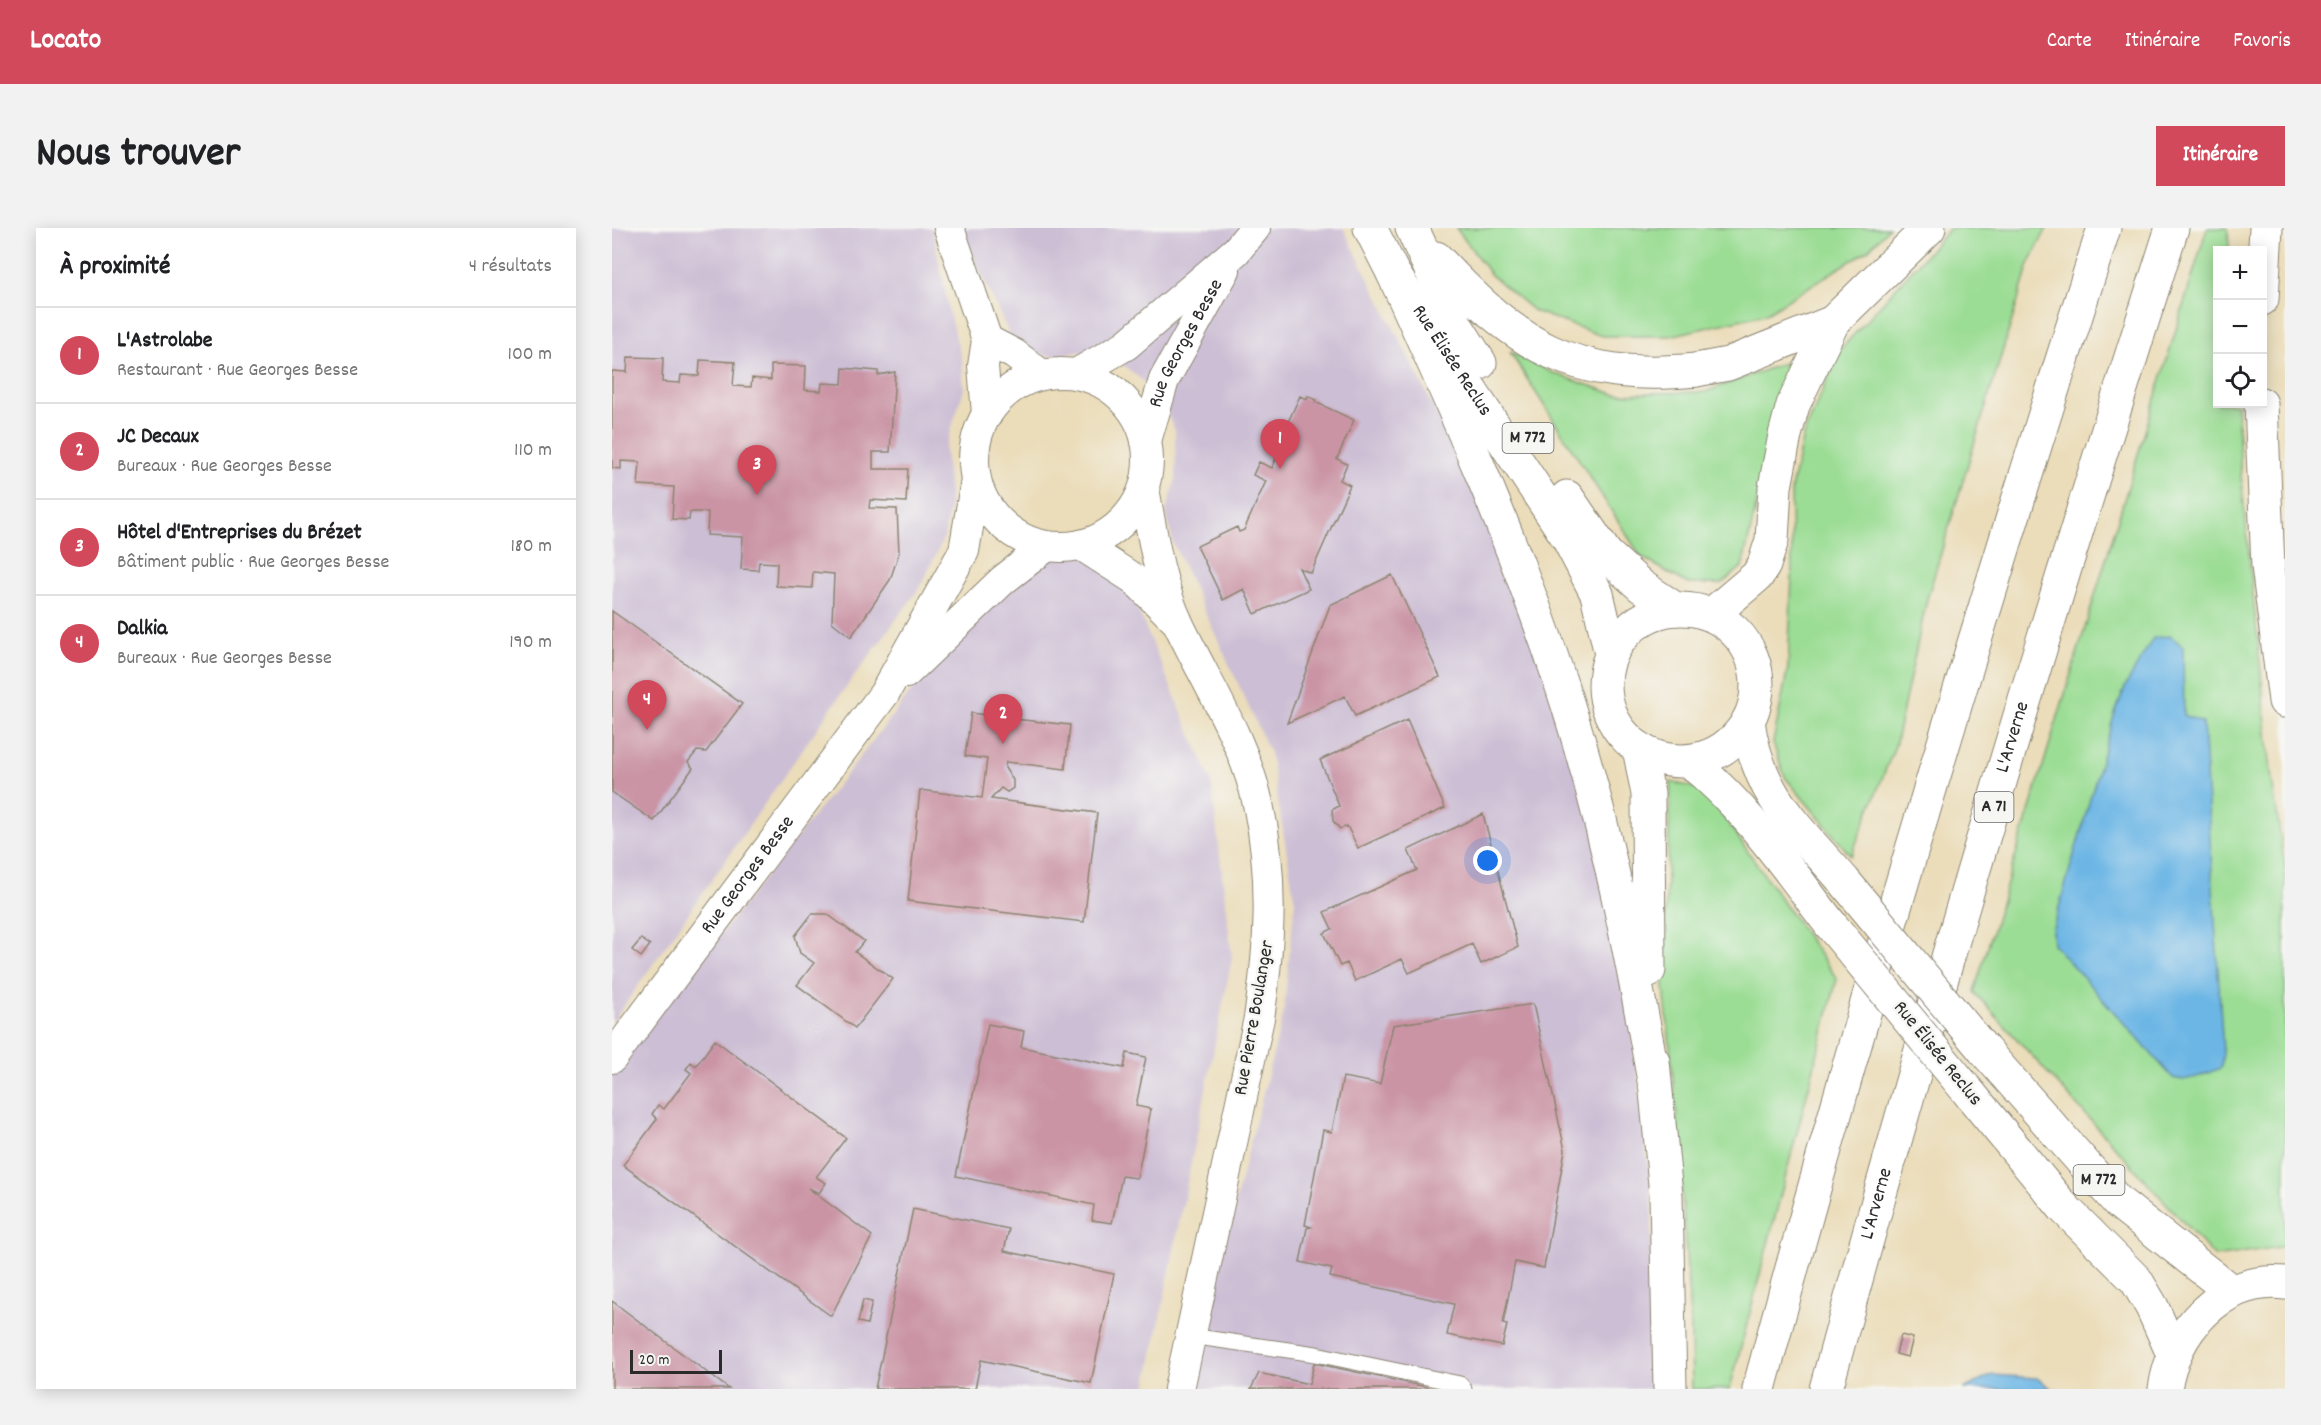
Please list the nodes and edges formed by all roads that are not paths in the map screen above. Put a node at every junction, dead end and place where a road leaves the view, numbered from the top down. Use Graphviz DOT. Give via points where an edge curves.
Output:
graph roads {
  1 [pos="949,228"];
  2 [pos="1255,228"];
  3 [pos="1370,228"];
  4 [pos="1929,228"];
  5 [pos="2104,228"];
  6 [pos="2172,228"];
  7 [pos="2266,228"];
  8 [pos="1414,233"];
  9 [pos="2265,246"];
  10 [pos="1236,251"];
  11 [pos="1393,273"];
  12 [pos="1833,322"];
  13 [pos="987,340"];
  14 [pos="1076,374"];
  15 [pos="1042,375"];
  16 [pos="2261,408"];
  17 [pos="987,414"];
  18 [pos="1146,441"];
  19 [pos="976,480"];
  20 [pos="1144,488"];
  21 [pos="1081,544"];
  22 [pos="1047,546"];
  23 [pos="1676,609"];
  24 [pos="1711,615"];
  25 [pos="1178,623"];
  26 [pos="1611,654"];
  27 [pos="884,694"];
  28 [pos="2285,701"];
  29 [pos="1748,721"];
  30 [pos="1639,748"];
  31 [pos="1689,760"];
  32 [pos="612,1058"];
  33 [pos="1654,1081"];
  34 [pos="2285,1283"];
  35 [pos="2232,1292"];
  36 [pos="1190,1336"];
  37 [pos="2173,1354"];
  38 [pos="1179,1389"];
  39 [pos="1464,1389"];
  40 [pos="1670,1389"];
  41 [pos="1759,1389"];
  42 [pos="1826,1389"];
  43 [pos="2165,1389"];
  1 -- 13 [label="street"];
  2 -- 10 [label="street, Rue Georges Besse"];
  3 -- 11 [label="main road, Rue Élisée Reclus / M 772"];
  4 -- 12 [label="main road"];
  5 -- 41 [label="main road" via="1921,820 1813,1188"];
  6 -- 42 [label="main road, L'Arverne / A 71" via="2097,461 1882,1185"];
  7 -- 9 [label="main road"];
  8 -- 12 [label="main road" via="1475,300 1508,328 1565,358 1610,371 1660,373 1728,364"];
  8 -- 23 [label="main road, Rue Élisée Reclus / M 772" via="1457,327 1600,544 1627,574"];
  10 -- 14 [label="street, Rue Georges Besse" via="1126,345"];
  10 -- 18 [label="street, Rue Georges Besse" via="1164,380"];
  11 -- 26 [label="main road, Rue Élisée Reclus / M 772" via="1568,538 1597,594"];
  11 -- 33 [label="main road" via="1466,433 1519,564 1562,686 1597,805 1624,920"];
  12 -- 24 [label="main road" via="1793,405 1777,471 1769,553 1757,576"];
  13 -- 15 [label="street"];
  13 -- 17 [label="street" via="983,366"];
  14 -- 15 [label="street"];
  14 -- 18 [label="street" via="1121,397 1137,417"];
  15 -- 17 [label="street" via="1011,390"];
  16 -- 28 [label="main road" via="2268,566"];
  17 -- 19 [label="street" via="975,446"];
  18 -- 20 [label="street"];
  19 -- 22 [label="street" via="990,510 1002,523 1030,542"];
  19 -- 27 [label="street, Rue Georges Besse" via="964,551"];
  20 -- 21 [label="street" via="1137,504 1113,530"];
  20 -- 25 [label="street, Rue Pierre Boulanger" via="1157,556"];
  21 -- 22 [label="street"];
  21 -- 25 [label="street, Rue Pierre Boulanger" via="1134,579"];
  22 -- 27 [label="street, Rue Georges Besse" via="1003,580"];
  23 -- 24 [label="main road"];
  23 -- 26 [label="main road" via="1637,622"];
  24 -- 29 [label="main road" via="1732,628 1751,656 1756,672 1756,697"];
  25 -- 36 [label="street, Rue Pierre Boulanger" via="1241,750 1258,803 1266,851 1270,920 1259,1018"];
  26 -- 30 [label="main road" via="1605,680 1608,706 1620,730"];
  27 -- 32 [label="street, Rue Georges Besse"];
  29 -- 31 [label="main road" via="1733,741 1713,754"];
  29 -- 35 [label="main road, Rue Élisée Reclus / M 772, bridge" via="1758,770 1774,799 1984,1050 2118,1202"];
  30 -- 31 [label="main road" via="1663,758"];
  30 -- 33 [label="main road" via="1648,794 1648,959"];
  31 -- 37 [label="main road, Rue Élisée Reclus / M 772, bridge" via="1714,780 1772,848 2064,1208 2136,1280"];
  33 -- 40 [label="main road" via="1666,1196"];
  34 -- 35 [label="main road" via="2255,1285"];
  35 -- 37 [label="main road" via="2196,1318"];
  36 -- 38 [label="street, Rue Pierre Boulanger"];
  36 -- 39 [label="lane" via="1316,1354 1460,1384"];
  37 -- 43 [label="main road"];
}
